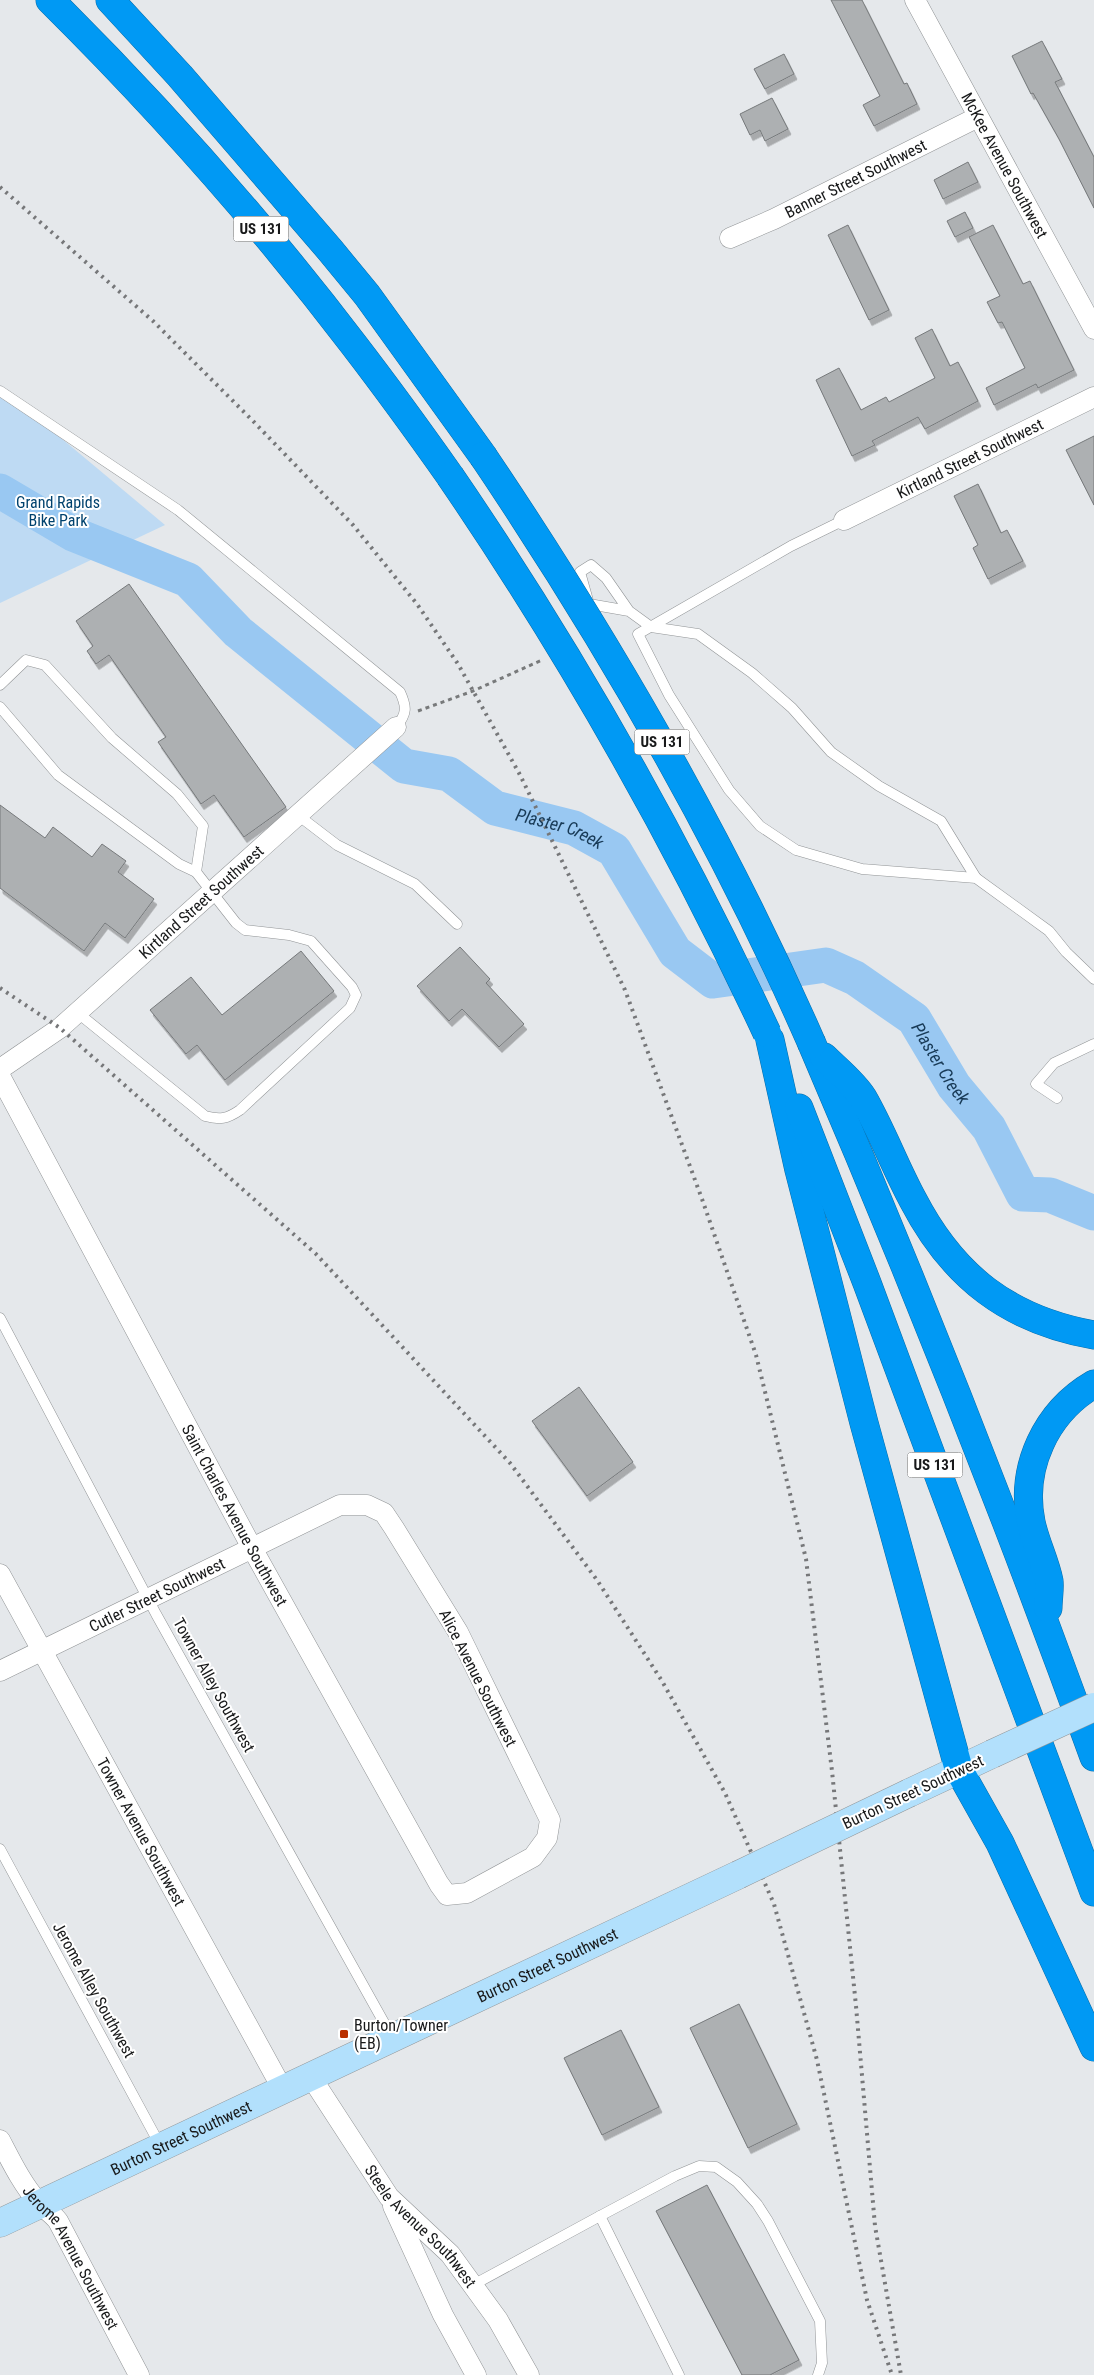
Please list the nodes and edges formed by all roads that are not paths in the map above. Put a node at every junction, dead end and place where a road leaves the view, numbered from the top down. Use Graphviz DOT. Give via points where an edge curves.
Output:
graph roads {
  1 [pos="50,0"];
  2 [pos="110,0"];
  3 [pos="915,0"];
  4 [pos="978,117"];
  5 [pos="730,238"];
  6 [pos="1094,329"];
  7 [pos="0,391"];
  8 [pos="1094,397"];
  9 [pos="844,520"];
  10 [pos="629,611"];
  11 [pos="651,627"];
  12 [pos="0,684"];
  13 [pos="0,707"];
  14 [pos="401,721"];
  15 [pos="299,816"];
  16 [pos="196,872"];
  17 [pos="976,878"];
  18 [pos="211,894"];
  19 [pos="457,924"];
  20 [pos="1094,979"];
  21 [pos="78,1013"];
  22 [pos="768,1036"];
  23 [pos="812,1044"];
  24 [pos="1094,1044"];
  25 [pos="0,1069"];
  26 [pos="0,1076"];
  27 [pos="1057,1098"];
  28 [pos="0,1318"];
  29 [pos="1094,1335"];
  30 [pos="1094,1384"];
  31 [pos="340,1505"];
  32 [pos="252,1548"];
  33 [pos="0,1574"];
  34 [pos="148,1599"];
  35 [pos="1047,1627"];
  36 [pos="42,1652"];
  37 [pos="0,1671"];
  38 [pos="1094,1707"];
  39 [pos="1094,1757"];
  40 [pos="959,1770"];
  41 [pos="0,1849"];
  42 [pos="504,1874"];
  43 [pos="1094,1892"];
  44 [pos="393,2038"];
  45 [pos="1094,2046"];
  46 [pos="311,2077"];
  47 [pos="283,2090"];
  48 [pos="0,2140"];
  49 [pos="161,2146"];
  50 [pos="389,2198"];
  51 [pos="39,2204"];
  52 [pos="600,2216"];
  53 [pos="0,2222"];
  54 [pos="473,2285"];
  55 [pos="139,2375"];
  56 [pos="476,2375"];
  57 [pos="529,2375"];
  58 [pos="679,2375"];
  59 [pos="818,2375"];
  1 -- 22 [label="highway, US 131, bridge" via="153,106 260,228 354,344 450,476 533,602 621,746 689,872"];
  2 -- 23 [label="highway, US 131, bridge" via="336,257 483,456 567,584 676,768 744,898"];
  3 -- 4 [label="street, McKee Avenue Southwest"];
  4 -- 5 [label="street, Banner Street Southwest"];
  4 -- 6 [label="street, McKee Avenue Southwest"];
  7 -- 14 [label="lane" via="178,510 400,692 406,704"];
  8 -- 9 [label="street, Kirtland Street Southwest"];
  9 -- 11 [label="lane"];
  10 -- 10 [label="lane" via="606,578 591,565 580,572 588,604"];
  10 -- 11 [label="lane"];
  11 -- 17 [label="lane" via="698,634 752,673 792,708 831,752 878,786 941,820"];
  11 -- 17 [label="lane" via="638,634 669,694 728,790 760,826 796,850 862,869"];
  12 -- 16 [label="lane" via="26,660 45,665 112,738 177,794 203,826"];
  13 -- 16 [label="lane" via="58,775 179,864"];
  14 -- 15 [label="street, Kirtland Street Southwest"];
  15 -- 18 [label="street, Kirtland Street Southwest"];
  15 -- 19 [label="lane" via="337,845 415,884"];
  16 -- 18 [label="lane"];
  17 -- 20 [label="lane" via="1049,931"];
  18 -- 21 [label="street, Kirtland Street Southwest"];
  18 -- 21 [label="lane" via="246,930 311,941 356,995 350,1008 240,1110 229,1118 205,1116"];
  21 -- 25 [label="street, Kirtland Street Southwest"];
  22 -- 40 [label="highway" via="864,1423"];
  22 -- 43 [label="highway, US 131" via="864,1275"];
  23 -- 29 [label="highway" via="862,1096 921,1215 976,1283 1011,1308 1052,1326"];
  23 -- 35 [label="highway, US 131" via="910,1278"];
  24 -- 27 [label="lane" via="1054,1063 1036,1084"];
  26 -- 32 [label="street, Saint Charles Avenue Southwest"];
  28 -- 34 [label="lane, Towner Alley Southwest"];
  30 -- 35 [label="highway" via="1056,1416 1038,1445 1033,1464 1030,1519 1049,1582"];
  31 -- 32 [label="street, Cutler Street Southwest"];
  31 -- 42 [label="street, Alice Avenue Southwest" via="367,1505 384,1513 458,1632 550,1820 547,1838 533,1857"];
  32 -- 34 [label="street, Cutler Street Southwest"];
  32 -- 42 [label="street, Saint Charles Avenue Southwest" via="438,1884 448,1895 467,1893"];
  33 -- 36 [label="street, Towner Avenue Southwest"];
  34 -- 36 [label="street, Cutler Street Southwest"];
  34 -- 44 [label="lane, Towner Alley Southwest"];
  35 -- 39 [label="highway, US 131"];
  36 -- 37 [label="street, Cutler Street Southwest"];
  36 -- 47 [label="street, Towner Avenue Southwest"];
  38 -- 40 [label="main road, Burton Street Southwest, bridge"];
  40 -- 44 [label="main road, Burton Street Southwest, bridge"];
  40 -- 45 [label="highway" via="1000,1843"];
  41 -- 49 [label="lane, Jerome Alley Southwest"];
  44 -- 46 [label="main road, Burton Street Southwest"];
  46 -- 47 [label="main road, Burton Street Southwest"];
  46 -- 50 [label="street, Steele Avenue Southwest"];
  47 -- 49 [label="main road, Burton Street Southwest"];
  48 -- 51 [label="street, Jerome Avenue Southwest"];
  49 -- 51 [label="main road, Burton Street Southwest"];
  50 -- 54 [label="street, Steele Avenue Southwest" via="450,2254"];
  50 -- 56 [label="street" via="443,2316"];
  51 -- 53 [label="main road, Burton Street Southwest"];
  51 -- 55 [label="street, Jerome Avenue Southwest" via="50,2211 60,2225"];
  52 -- 54 [label="lane"];
  52 -- 58 [label="lane"];
  52 -- 59 [label="lane" via="699,2166 716,2167 737,2182 768,2221 820,2321 822,2363"];
  54 -- 57 [label="street, Steele Avenue Southwest" via="498,2320"];
}
